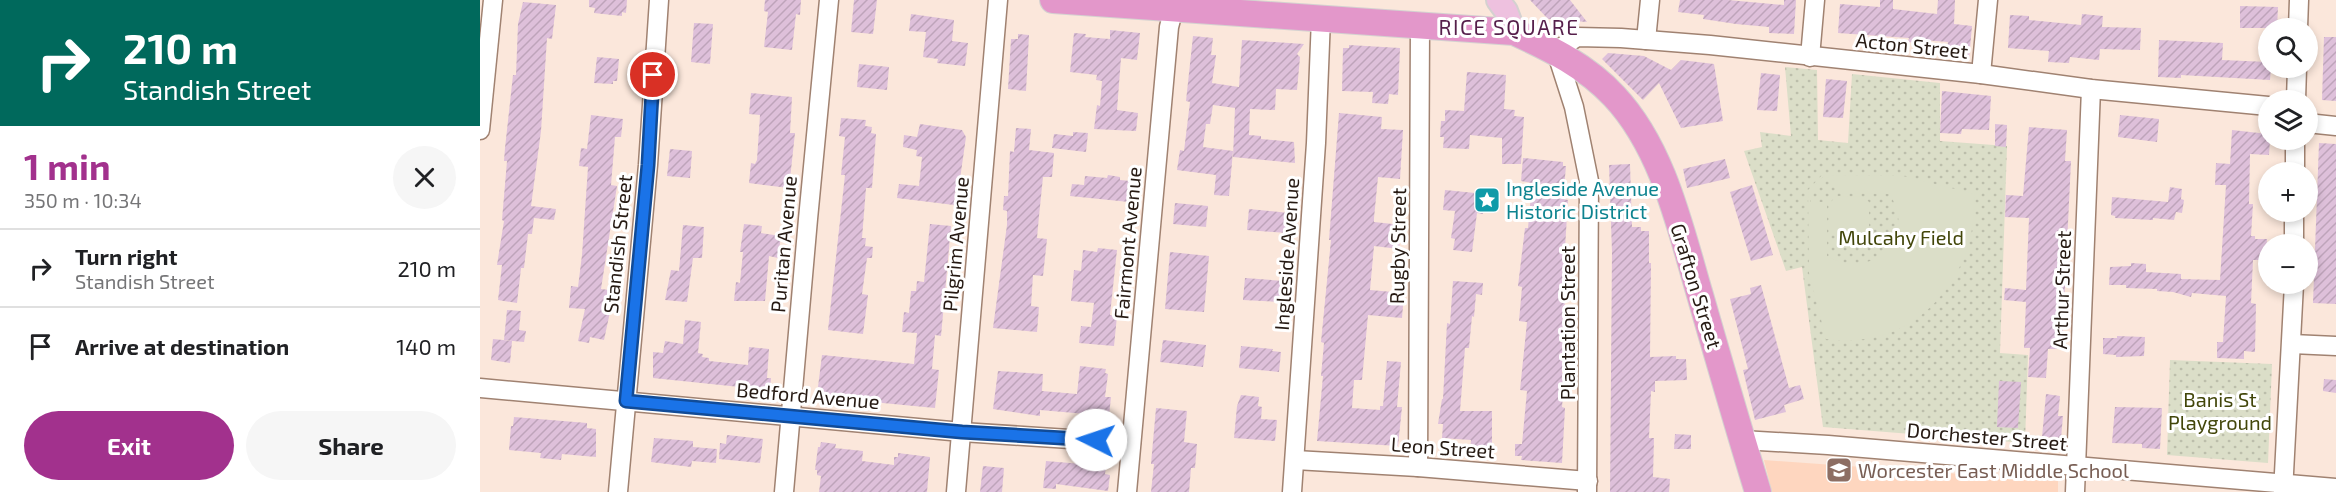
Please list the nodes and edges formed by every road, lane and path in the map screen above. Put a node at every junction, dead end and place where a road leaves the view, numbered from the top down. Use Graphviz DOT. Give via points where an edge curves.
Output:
graph roads {
  1 [pos="493,0"];
  2 [pos="659,0"];
  3 [pos="829,0"];
  4 [pos="998,0"];
  5 [pos="1053,0"];
  6 [pos="1498,0"];
  7 [pos="1650,0"];
  8 [pos="1815,0"];
  9 [pos="1988,0"];
  10 [pos="2299,0"];
  11 [pos="1176,4"];
  12 [pos="1321,18"];
  13 [pos="2298,18"];
  14 [pos="1420,26"];
  15 [pos="1514,32"];
  16 [pos="1646,40"];
  17 [pos="1556,51"];
  18 [pos="1810,57"];
  19 [pos="1981,74"];
  20 [pos="2091,89"];
  21 [pos="2258,105"];
  22 [pos="2318,124"];
  23 [pos="2336,126"];
  24 [pos="480,130"];
  25 [pos="2294,294"];
  26 [pos="2292,344"];
  27 [pos="2336,346"];
  28 [pos="480,388"];
  29 [pos="626,401"];
  30 [pos="791,416"];
  31 [pos="962,432"];
  32 [pos="1742,440"];
  33 [pos="1131,442"];
  34 [pos="1295,460"];
  35 [pos="1418,467"];
  36 [pos="2077,467"];
  37 [pos="1587,487"];
  38 [pos="2284,488"];
  39 [pos="2336,488"];
  40 [pos="618,492"];
  41 [pos="784,492"];
  42 [pos="956,492"];
  43 [pos="1127,492"];
  44 [pos="1292,492"];
  45 [pos="1758,492"];
  46 [pos="2075,492"];
  1 -- 24 [label="street"];
  2 -- 29 [label="street, Standish Street"];
  3 -- 30 [label="street, Puritan Avenue"];
  4 -- 31 [label="street, Pilgrim Avenue"];
  5 -- 11 [label="highway, Grafton Street"];
  6 -- 15 [label="main road"];
  7 -- 16 [label="street"];
  8 -- 18 [label="street"];
  9 -- 19 [label="street"];
  10 -- 13 [label="street"];
  11 -- 12 [label="highway, Grafton Street"];
  11 -- 33 [label="street, Fairmont Avenue" via="1169,27"];
  12 -- 14 [label="highway, Grafton Street"];
  12 -- 34 [label="street, Ingleside Avenue"];
  14 -- 15 [label="highway, Grafton Street"];
  14 -- 35 [label="street, Rugby Street"];
  15 -- 17 [label="highway, Grafton Street"];
  16 -- 17 [label="street, Acton Street" via="1576,37"];
  16 -- 18 [label="street, Acton Street"];
  17 -- 32 [label="highway, Grafton Street" via="1588,72 1614,96 1635,123 1654,158 1688,252"];
  17 -- 37 [label="street, Plantation Street" via="1574,107 1589,177"];
  18 -- 19 [label="street, Acton Street"];
  19 -- 20 [label="street, Acton Street"];
  20 -- 21 [label="street, Acton Street"];
  20 -- 36 [label="street, Arthur Street"];
  22 -- 23 [label="street"];
  25 -- 26 [label="street"];
  26 -- 27 [label="street"];
  26 -- 38 [label="street"];
  28 -- 29 [label="street, Bedford Avenue"];
  29 -- 30 [label="street, Bedford Avenue"];
  29 -- 40 [label="street, Standish Street"];
  30 -- 31 [label="street, Bedford Avenue"];
  30 -- 41 [label="street, Puritan Avenue"];
  31 -- 33 [label="street, Bedford Avenue"];
  31 -- 42 [label="street, Pilgrim Avenue"];
  32 -- 36 [label="street, Dorchester Street"];
  32 -- 45 [label="highway, Grafton Street"];
  33 -- 43 [label="street, Fairmont Avenue"];
  34 -- 35 [label="street, Leon Street"];
  34 -- 44 [label="street, Ingleside Avenue"];
  35 -- 37 [label="street, Leon Street"];
  36 -- 38 [label="street, Dorchester Street"];
  36 -- 46 [label="street, Arthur Street"];
  38 -- 39 [label="street, Dorchester Street"];
}
